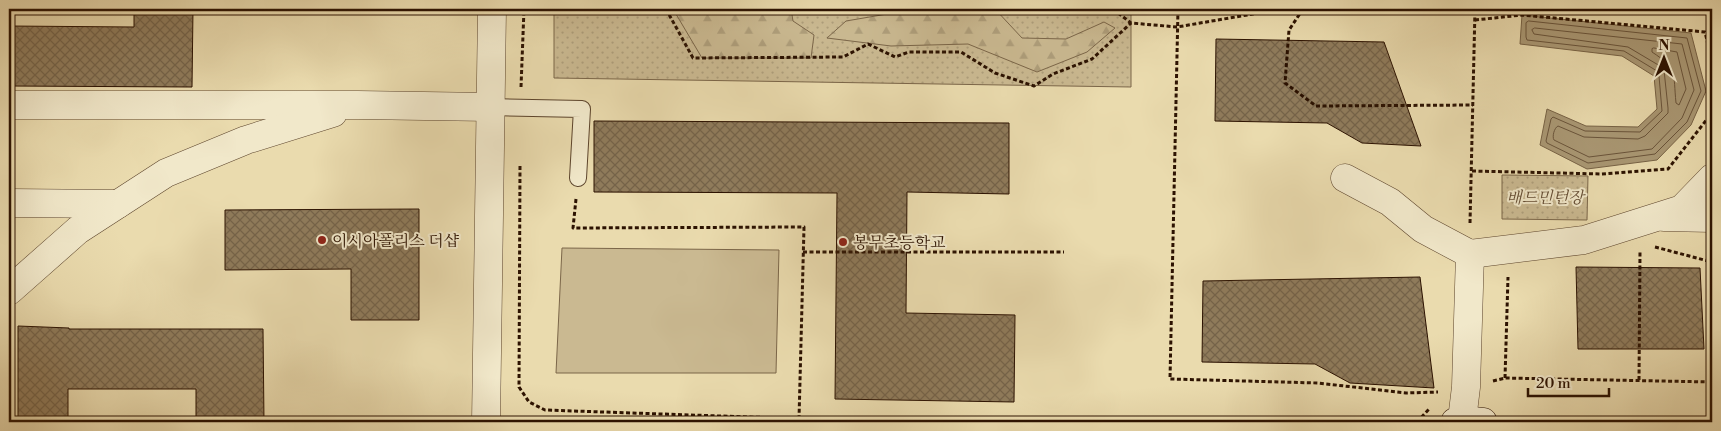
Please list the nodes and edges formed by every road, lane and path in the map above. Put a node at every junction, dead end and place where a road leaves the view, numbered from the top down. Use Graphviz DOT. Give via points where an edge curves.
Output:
graph roads {
  1 [pos="492,9"];
  2 [pos="524,9"];
  3 [pos="666,9"];
  4 [pos="1114,9"];
  5 [pos="1178,9"];
  6 [pos="1253,9"];
  7 [pos="1282,9"];
  8 [pos="1303,9"];
  9 [pos="1475,9"];
  10 [pos="1253,14"];
  11 [pos="1475,20"];
  12 [pos="1131,23"];
  13 [pos="1177,27"];
  14 [pos="1712,62"];
  15 [pos="521,93"];
  16 [pos="1712,94"];
  17 [pos="9,105"];
  18 [pos="358,105"];
  19 [pos="1473,105"];
  20 [pos="490,107"];
  21 [pos="520,160"];
  22 [pos="1472,171"];
  23 [pos="578,178"];
  24 [pos="1345,178"];
  25 [pos="1712,178"];
  26 [pos="9,203"];
  27 [pos="118,204"];
  28 [pos="1657,217"];
  29 [pos="1712,218"];
  30 [pos="1640,243"];
  31 [pos="1648,246"];
  32 [pos="803,252"];
  33 [pos="1064,252"];
  34 [pos="1470,254"];
  35 [pos="1712,262"];
  36 [pos="1508,274"];
  37 [pos="9,291"];
  38 [pos="1505,378"];
  39 [pos="1639,381"];
  40 [pos="1712,382"];
  41 [pos="1466,387"];
  42 [pos="799,419"];
  43 [pos="486,422"];
  44 [pos="895,422"];
  45 [pos="1466,422"];
  1 -- 20 [label="street"];
  2 -- 15 [label="path"];
  3 -- 12 [label="path" via="693,58 843,57 868,44 895,57 909,52 961,52 995,73 1034,86 1053,74 1092,59"];
  4 -- 12 [label="path"];
  5 -- 13 [label="path"];
  6 -- 10 [label="path"];
  7 -- 10 [label="path"];
  8 -- 19 [label="path" via="1290,30 1285,83 1316,106"];
  9 -- 11 [label="path"];
  10 -- 13 [label="path"];
  11 -- 14 [label="path" via="1522,15 1705,32"];
  11 -- 19 [label="path"];
  12 -- 13 [label="path"];
  13 -- 41 [label="path" via="1170,379 1318,383 1406,393 1445,392"];
  16 -- 22 [label="path" via="1708,118 1668,169 1601,174"];
  17 -- 18 [label="street"];
  18 -- 20 [label="street"];
  18 -- 27 [label="street" via="246,140 201,158 166,173"];
  19 -- 22 [label="path"];
  20 -- 23 [label="lane" via="582,109"];
  20 -- 43 [label="street"];
  21 -- 42 [label="path" via="519,388 529,402 545,410"];
  22 -- 34 [label="path"];
  23 -- 32 [label="path" via="572,228 804,227"];
  24 -- 34 [label="street" via="1390,202 1422,229"];
  25 -- 28 [label="street" via="1682,209"];
  26 -- 27 [label="street"];
  27 -- 37 [label="street" via="78,230"];
  28 -- 29 [label="street"];
  28 -- 34 [label="street" via="1584,240"];
  30 -- 39 [label="path"];
  31 -- 35 [label="path"];
  32 -- 33 [label="path"];
  32 -- 42 [label="path"];
  34 -- 41 [label="street"];
  36 -- 38 [label="path"];
  38 -- 39 [label="path"];
  38 -- 41 [label="path"];
  39 -- 40 [label="path"];
  41 -- 45 [label="street"];
  42 -- 44 [label="path"];
}
